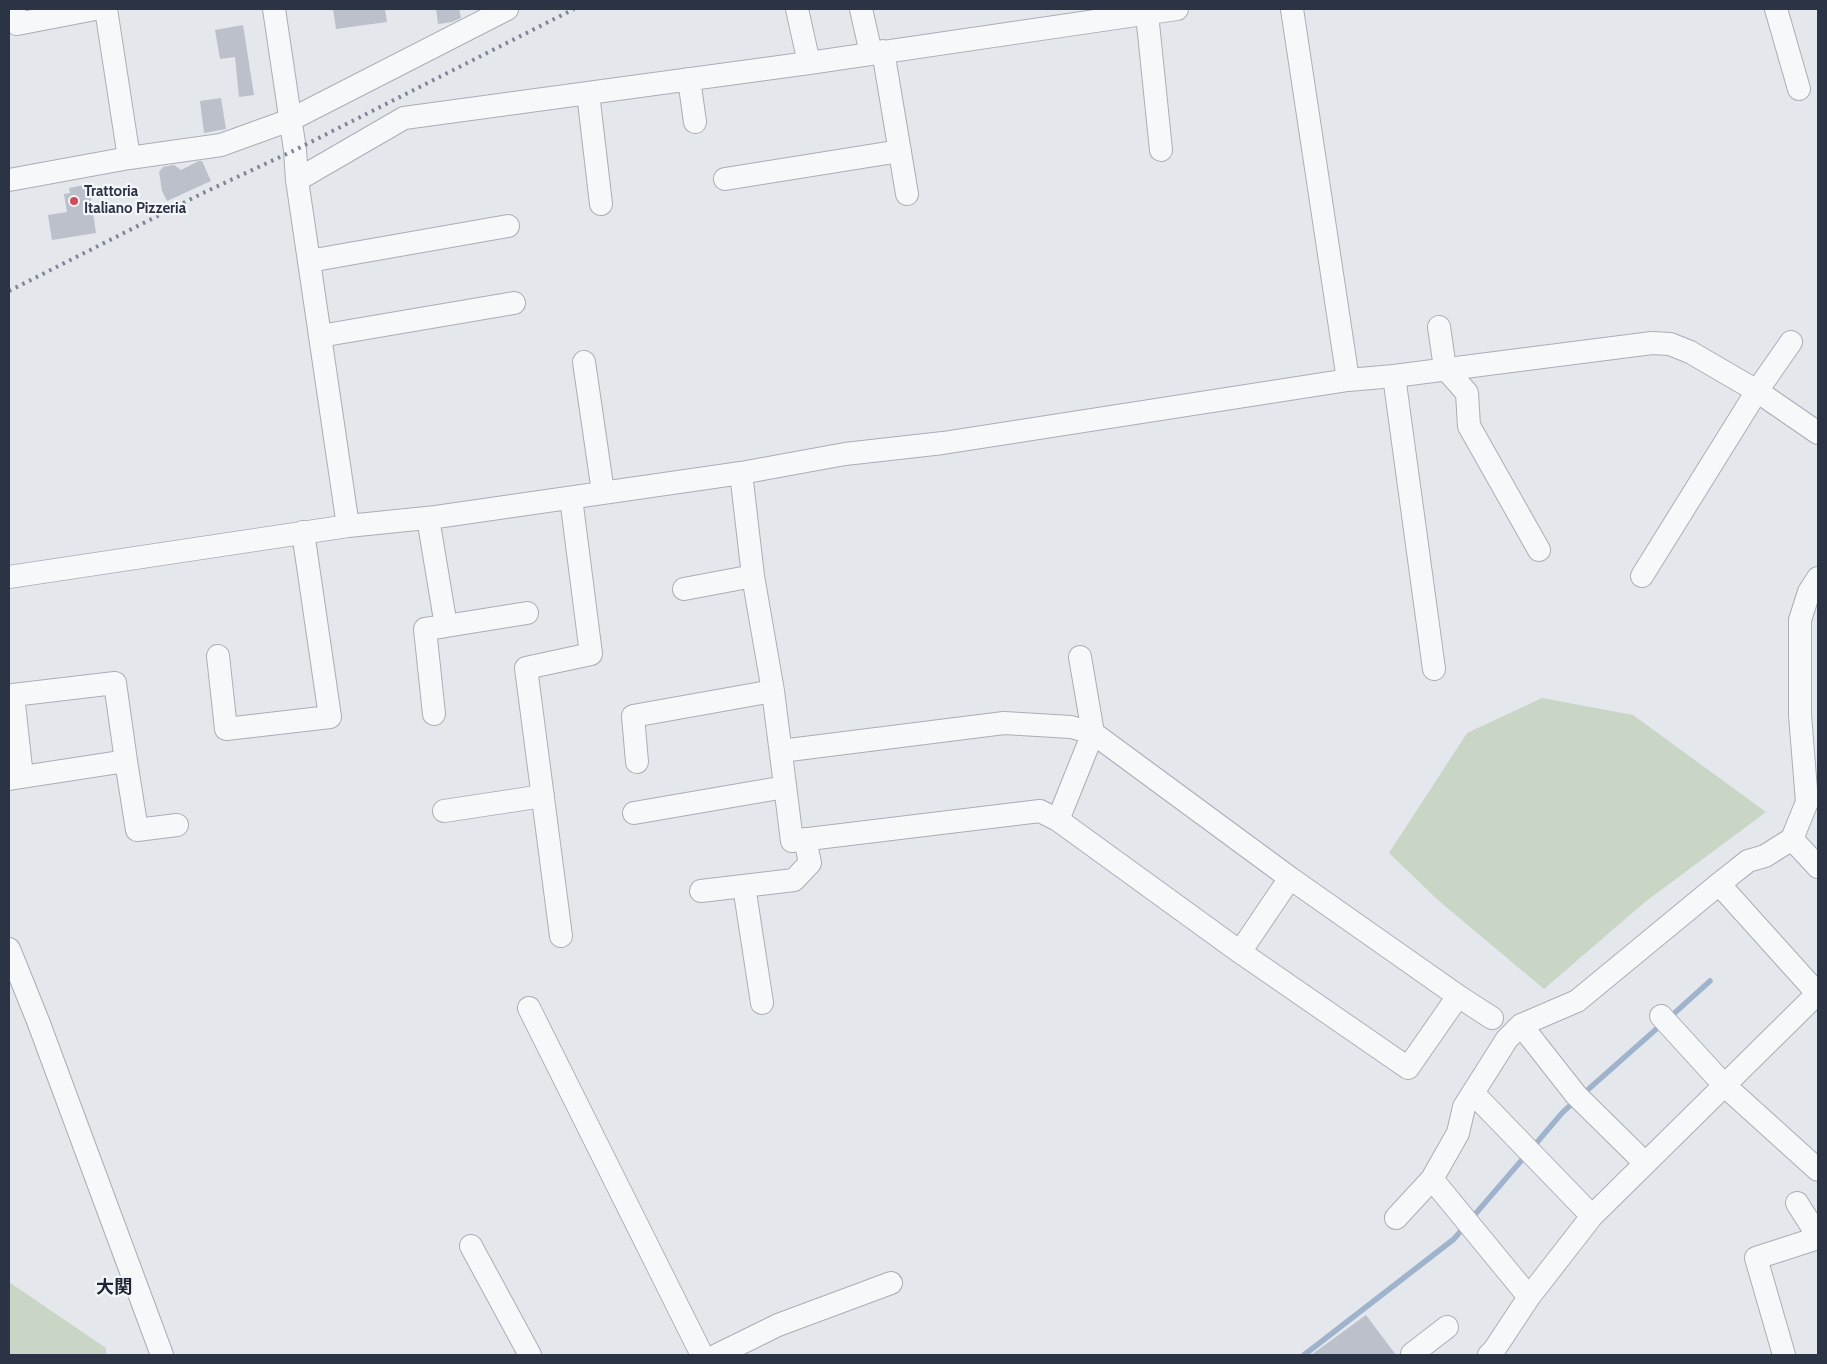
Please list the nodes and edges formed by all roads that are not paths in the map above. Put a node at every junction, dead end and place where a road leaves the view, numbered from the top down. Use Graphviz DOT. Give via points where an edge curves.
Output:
graph roads {
  1 [pos="14,9"];
  2 [pos="95,9"];
  3 [pos="106,9"];
  4 [pos="274,9"];
  5 [pos="507,9"];
  6 [pos="798,9"];
  7 [pos="861,9"];
  8 [pos="1177,9"];
  9 [pos="1292,9"];
  10 [pos="1776,9"];
  11 [pos="51,13"];
  12 [pos="1147,14"];
  13 [pos="877,52"];
  14 [pos="808,63"];
  15 [pos="689,79"];
  16 [pos="1799,89"];
  17 [pos="588,93"];
  18 [pos="290,120"];
  19 [pos="695,122"];
  20 [pos="1161,150"];
  21 [pos="900,151"];
  22 [pos="129,158"];
  23 [pos="725,179"];
  24 [pos="9,180"];
  25 [pos="297,180"];
  26 [pos="907,194"];
  27 [pos="600,204"];
  28 [pos="508,226"];
  29 [pos="309,261"];
  30 [pos="514,303"];
  31 [pos="1439,327"];
  32 [pos="320,336"];
  33 [pos="1791,342"];
  34 [pos="584,362"];
  35 [pos="1445,368"];
  36 [pos="1394,376"];
  37 [pos="1348,380"];
  38 [pos="1757,390"];
  39 [pos="1818,433"];
  40 [pos="741,473"];
  41 [pos="602,492"];
  42 [pos="571,498"];
  43 [pos="428,518"];
  44 [pos="348,526"];
  45 [pos="303,532"];
  46 [pos="1539,550"];
  47 [pos="753,576"];
  48 [pos="1642,576"];
  49 [pos="9,577"];
  50 [pos="1818,578"];
  51 [pos="684,589"];
  52 [pos="528,613"];
  53 [pos="446,626"];
  54 [pos="218,656"];
  55 [pos="1080,657"];
  56 [pos="1434,669"];
  57 [pos="773,691"];
  58 [pos="434,714"];
  59 [pos="1093,733"];
  60 [pos="781,751"];
  61 [pos="126,761"];
  62 [pos="637,762"];
  63 [pos="16,778"];
  64 [pos="785,787"];
  65 [pos="543,796"];
  66 [pos="1812,804"];
  67 [pos="444,811"];
  68 [pos="634,813"];
  69 [pos="1058,820"];
  70 [pos="176,825"];
  71 [pos="805,839"];
  72 [pos="1792,839"];
  73 [pos="1818,867"];
  74 [pos="1290,878"];
  75 [pos="1719,884"];
  76 [pos="744,886"];
  77 [pos="702,891"];
  78 [pos="562,936"];
  79 [pos="9,949"];
  80 [pos="1240,952"];
  81 [pos="1818,994"];
  82 [pos="1458,996"];
  83 [pos="762,1003"];
  84 [pos="529,1008"];
  85 [pos="1661,1016"];
  86 [pos="1492,1018"];
  87 [pos="1521,1026"];
  88 [pos="1724,1085"];
  89 [pos="1473,1093"];
  90 [pos="1645,1163"];
  91 [pos="1818,1170"];
  92 [pos="1432,1179"];
  93 [pos="1797,1203"];
  94 [pos="1592,1216"];
  95 [pos="1396,1218"];
  96 [pos="1818,1237"];
  97 [pos="472,1246"];
  98 [pos="891,1283"];
  99 [pos="1529,1297"];
  100 [pos="1447,1327"];
  101 [pos="1412,1354"];
  102 [pos="162,1355"];
  103 [pos="530,1355"];
  104 [pos="702,1355"];
  105 [pos="717,1355"];
  106 [pos="1488,1355"];
  107 [pos="1784,1355"];
  1 -- 11 [label="street" via="17,24"];
  2 -- 11 [label="street"];
  3 -- 22 [label="street"];
  4 -- 18 [label="street"];
  5 -- 18 [label="street"];
  6 -- 14 [label="street"];
  7 -- 13 [label="street"];
  8 -- 12 [label="street"];
  9 -- 37 [label="street"];
  10 -- 16 [label="street"];
  12 -- 13 [label="street"];
  12 -- 20 [label="street"];
  13 -- 14 [label="street"];
  13 -- 21 [label="street"];
  14 -- 15 [label="street"];
  15 -- 17 [label="street"];
  15 -- 19 [label="street"];
  17 -- 25 [label="street" via="404,118"];
  17 -- 27 [label="street"];
  18 -- 22 [label="street" via="221,145"];
  18 -- 25 [label="street"];
  21 -- 23 [label="street"];
  21 -- 26 [label="street"];
  22 -- 24 [label="street"];
  25 -- 29 [label="street"];
  28 -- 29 [label="street"];
  29 -- 32 [label="street"];
  30 -- 32 [label="street"];
  31 -- 35 [label="street"];
  32 -- 44 [label="street"];
  33 -- 38 [label="street"];
  34 -- 41 [label="street"];
  35 -- 36 [label="street"];
  35 -- 38 [label="street" via="1652,342 1670,344 1690,352"];
  35 -- 46 [label="street" via="1466,393 1469,426"];
  36 -- 37 [label="street"];
  36 -- 56 [label="street"];
  37 -- 40 [label="street" via="943,443 845,454"];
  38 -- 39 [label="street"];
  38 -- 48 [label="street"];
  40 -- 41 [label="street"];
  40 -- 47 [label="street"];
  41 -- 42 [label="street"];
  42 -- 43 [label="street"];
  42 -- 65 [label="street" via="591,654 526,668"];
  43 -- 44 [label="street"];
  43 -- 53 [label="street"];
  44 -- 45 [label="street"];
  45 -- 49 [label="street"];
  45 -- 54 [label="street" via="330,717 226,729"];
  47 -- 51 [label="street"];
  47 -- 57 [label="street"];
  50 -- 66 [label="street" via="1809,592 1800,620 1800,715"];
  52 -- 53 [label="street"];
  53 -- 58 [label="street" via="425,629"];
  55 -- 59 [label="street"];
  57 -- 60 [label="street"];
  57 -- 62 [label="street" via="633,716"];
  59 -- 60 [label="street" via="1071,727 1004,724"];
  59 -- 69 [label="street"];
  59 -- 74 [label="street"];
  60 -- 64 [label="street"];
  61 -- 63 [label="street"];
  61 -- 63 [label="street" via="115,683 13,695"];
  61 -- 70 [label="street" via="137,830"];
  64 -- 68 [label="street"];
  64 -- 71 [label="street" via="792,841"];
  65 -- 67 [label="street"];
  65 -- 78 [label="street"];
  66 -- 72 [label="street"];
  69 -- 71 [label="street" via="1040,811"];
  69 -- 80 [label="street"];
  71 -- 76 [label="street" via="810,863 794,880"];
  72 -- 73 [label="street"];
  72 -- 75 [label="street" via="1765,856 1748,862"];
  74 -- 80 [label="street"];
  74 -- 82 [label="street"];
  75 -- 81 [label="street"];
  75 -- 87 [label="street" via="1577,1002"];
  76 -- 77 [label="street"];
  76 -- 83 [label="street"];
  79 -- 102 [label="street"];
  80 -- 82 [label="street" via="1408,1068"];
  81 -- 88 [label="street"];
  82 -- 86 [label="street"];
  84 -- 104 [label="street"];
  85 -- 88 [label="street"];
  87 -- 89 [label="street" via="1507,1039"];
  87 -- 90 [label="street" via="1576,1095"];
  88 -- 90 [label="street"];
  88 -- 91 [label="street"];
  89 -- 92 [label="street" via="1464,1107 1458,1133"];
  89 -- 94 [label="street"];
  90 -- 94 [label="street"];
  92 -- 95 [label="street"];
  92 -- 99 [label="street"];
  93 -- 96 [label="street"];
  94 -- 99 [label="street"];
  96 -- 107 [label="street" via="1756,1258"];
  97 -- 103 [label="street"];
  98 -- 105 [label="street" via="793,1319"];
  99 -- 106 [label="street"];
  100 -- 101 [label="street"];
}
